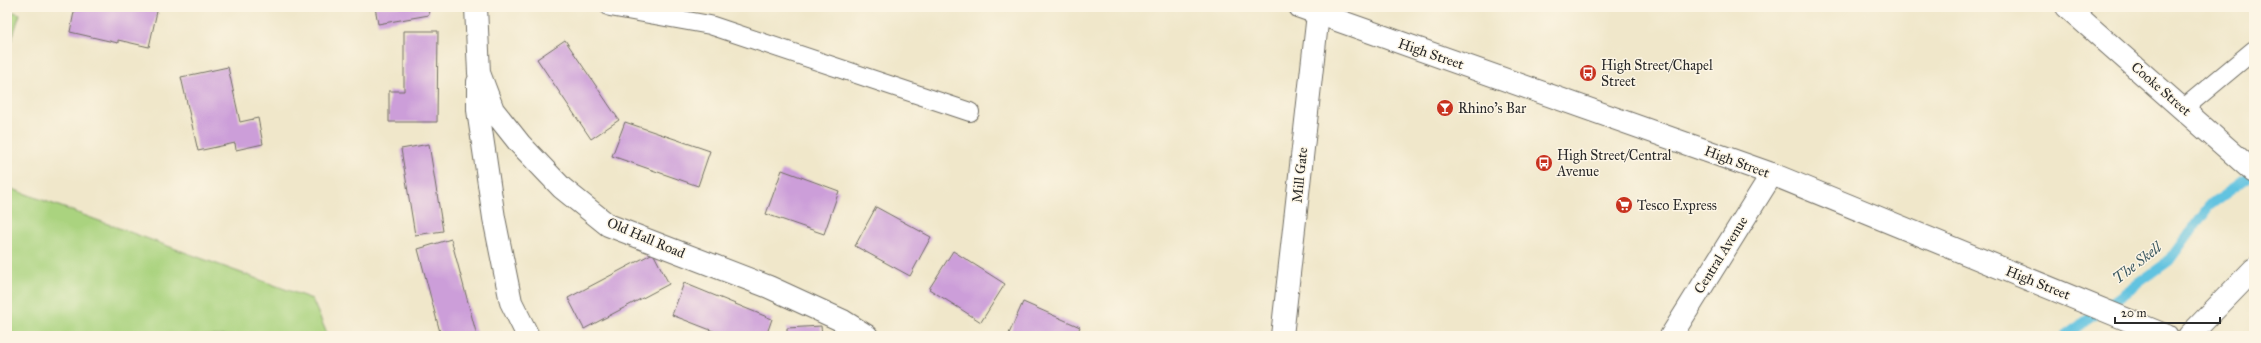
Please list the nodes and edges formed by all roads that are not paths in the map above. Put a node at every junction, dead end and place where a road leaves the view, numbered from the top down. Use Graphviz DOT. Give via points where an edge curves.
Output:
graph roads {
  1 [pos="476,7"];
  2 [pos="610,7"];
  3 [pos="2067,7"];
  4 [pos="1309,11"];
  5 [pos="2254,50"];
  6 [pos="479,73"];
  7 [pos="2183,109"];
  8 [pos="970,112"];
  9 [pos="2254,172"];
  10 [pos="1772,174"];
  11 [pos="2254,269"];
  12 [pos="528,336"];
  13 [pos="867,336"];
  14 [pos="1282,336"];
  15 [pos="1671,336"];
  16 [pos="2167,336"];
  17 [pos="2189,336"];
  1 -- 6 [label="main road, Old Hall Road"];
  2 -- 8 [label="lane" via="710,25"];
  3 -- 7 [label="main road, Cooke Street"];
  4 -- 10 [label="main road, High Street"];
  4 -- 14 [label="main road, Mill Gate"];
  5 -- 7 [label="lane"];
  6 -- 12 [label="main road, Old Hall Road" via="478,110 494,218 511,302"];
  6 -- 13 [label="main road, Old Hall Road" via="493,110 520,144 562,188 608,225 769,287 843,321"];
  7 -- 9 [label="main road, Cooke Street"];
  10 -- 15 [label="main road, Central Avenue"];
  10 -- 16 [label="main road, High Street"];
  11 -- 17 [label="main road"];
}
